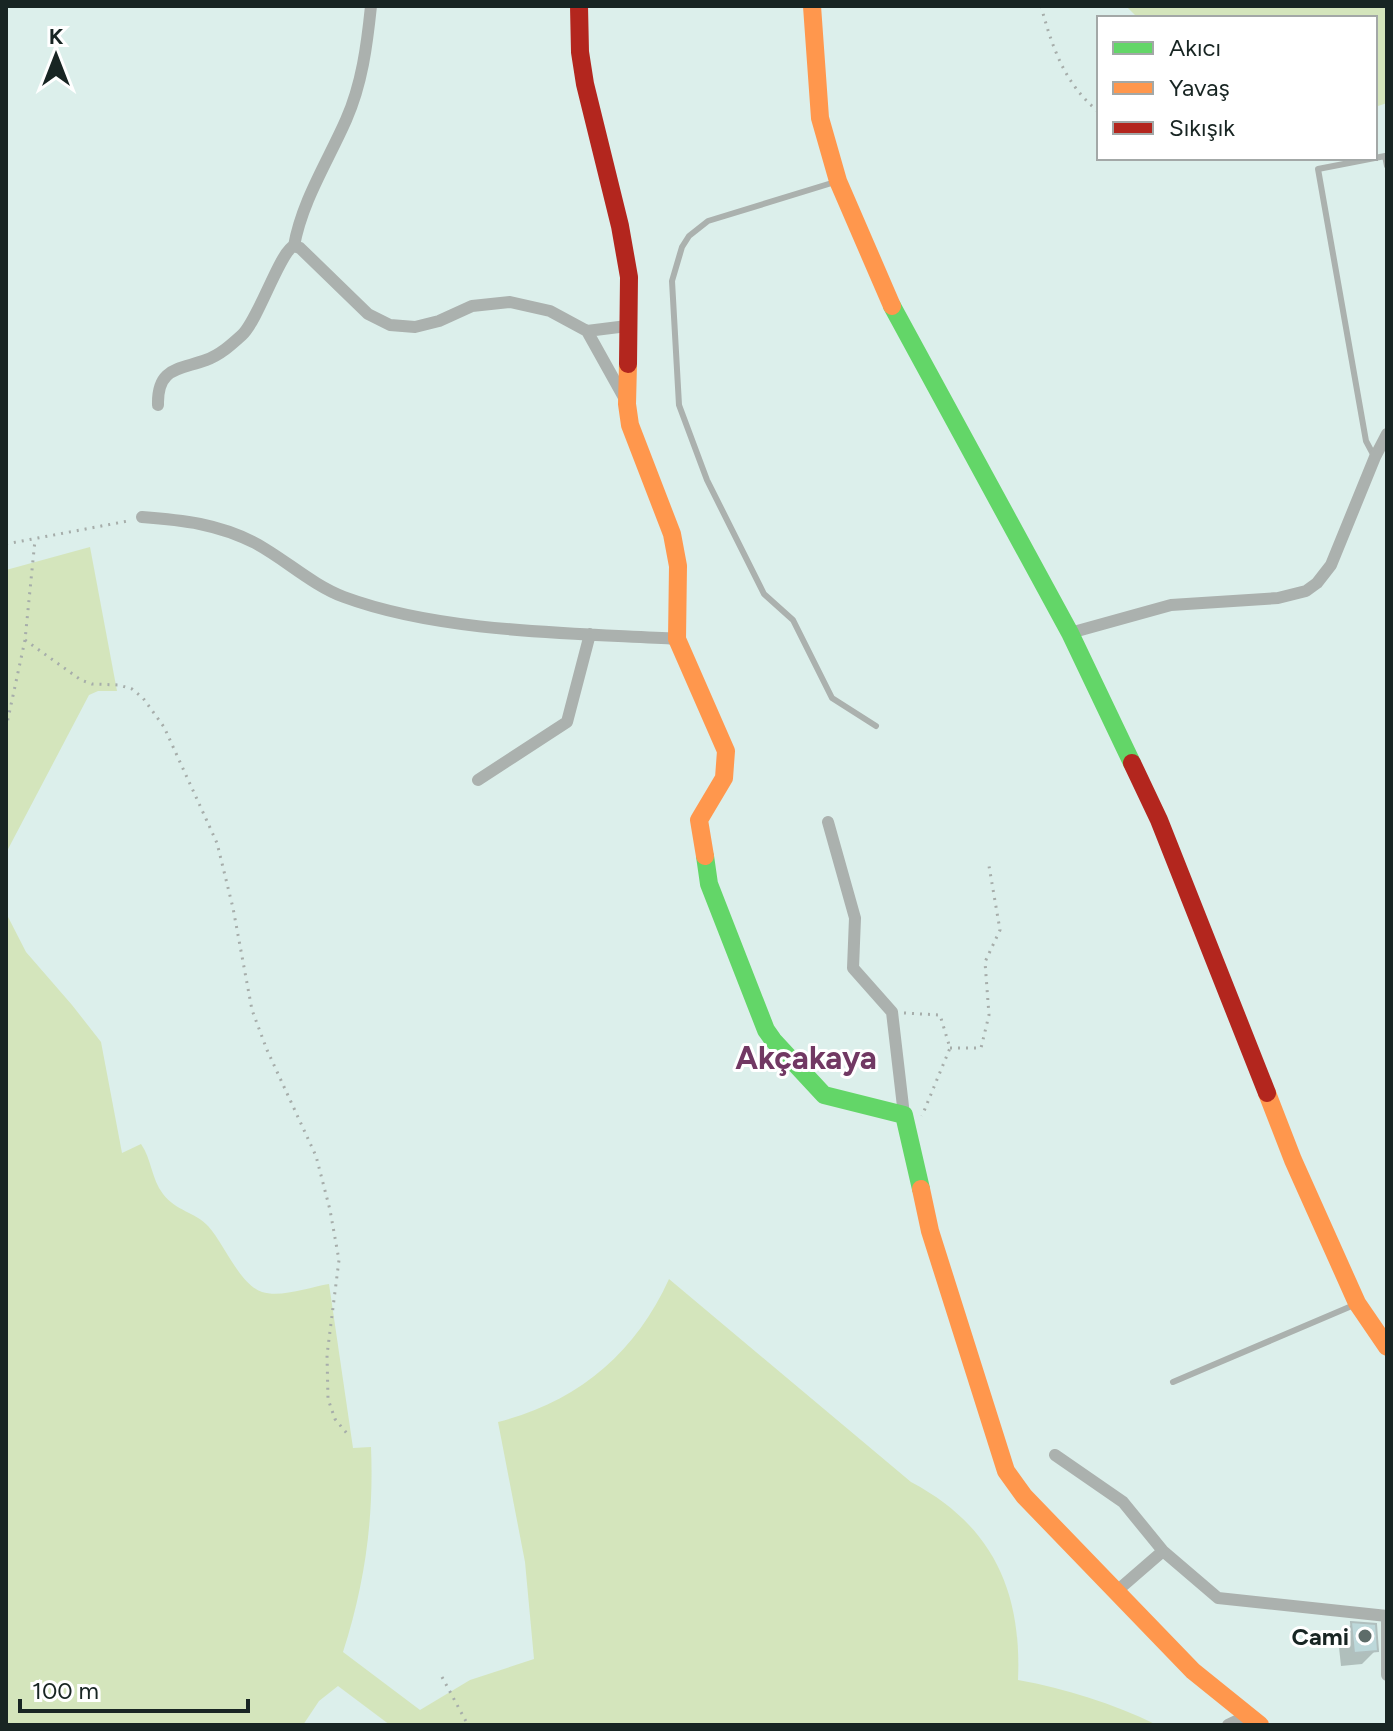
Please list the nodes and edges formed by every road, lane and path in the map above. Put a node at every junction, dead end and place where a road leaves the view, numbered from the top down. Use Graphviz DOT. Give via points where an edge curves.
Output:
graph roads {
  1 [pos="371,6"];
  2 [pos="579,6"];
  3 [pos="812,6"];
  4 [pos="1041,6"];
  5 [pos="1097,110"];
  6 [pos="1364,160"];
  7 [pos="838,181"];
  8 [pos="294,246"];
  9 [pos="627,326"];
  10 [pos="587,331"];
  11 [pos="627,404"];
  12 [pos="158,405"];
  13 [pos="1387,434"];
  14 [pos="1375,457"];
  15 [pos="142,517"];
  16 [pos="35,540"];
  17 [pos="6,544"];
  18 [pos="1070,633"];
  19 [pos="590,634"];
  20 [pos="677,639"];
  21 [pos="25,640"];
  22 [pos="876,726"];
  23 [pos="6,728"];
  24 [pos="478,780"];
  25 [pos="828,822"];
  26 [pos="989,866"];
  27 [pos="892,1012"];
  28 [pos="950,1048"];
  29 [pos="913,1116"];
  30 [pos="1357,1303"];
  31 [pos="1387,1347"];
  32 [pos="1173,1382"];
  33 [pos="349,1436"];
  34 [pos="1055,1455"];
  35 [pos="1163,1551"];
  36 [pos="1118,1590"];
  37 [pos="1387,1617"];
  38 [pos="1387,1675"];
  39 [pos="442,1677"];
  40 [pos="1254,1720"];
  41 [pos="468,1725"];
  42 [pos="1228,1725"];
  1 -- 8 [label="street" via="356,95"];
  2 -- 9 [label="street" via="585,84 627,265"];
  3 -- 7 [label="street" via="820,118"];
  4 -- 5 [label="path" via="1059,64"];
  6 -- 14 [label="lane" via="1318,169 1366,441"];
  7 -- 18 [label="street" via="897,318"];
  7 -- 22 [label="lane" via="708,221 689,236 672,281 679,405 707,480 764,594 793,620 832,698"];
  8 -- 10 [label="street" via="368,314 390,325 415,327 472,306 510,302 550,311"];
  8 -- 12 [label="street" via="285,251 247,331 206,360 173,370 161,385"];
  9 -- 10 [label="street"];
  9 -- 11 [label="street"];
  10 -- 11 [label="street"];
  11 -- 20 [label="street" via="634,441 676,550"];
  13 -- 14 [label="street"];
  14 -- 18 [label="street" via="1331,565 1306,591 1278,598 1171,605"];
  15 -- 16 [label="path"];
  15 -- 19 [label="street" via="200,522 240,537 341,596 393,612"];
  16 -- 17 [label="path"];
  16 -- 21 [label="path"];
  18 -- 30 [label="street" via="1159,820 1293,1160"];
  19 -- 20 [label="street"];
  19 -- 24 [label="street" via="567,722"];
  20 -- 29 [label="street" via="726,751 724,778 699,820 709,884 766,1030 824,1095"];
  21 -- 23 [label="path"];
  21 -- 33 [label="path" via="81,680 119,685 143,698 164,727 217,843 252,1010 316,1156 330,1210 339,1260 327,1355 328,1399"];
  25 -- 27 [label="street" via="855,918 853,968"];
  26 -- 28 [label="path" via="1000,930 985,962 989,1015 981,1048"];
  27 -- 28 [label="path" via="940,1015"];
  27 -- 29 [label="street"];
  28 -- 29 [label="path"];
  29 -- 36 [label="street" via="930,1231 1000,1459 1024,1496"];
  30 -- 31 [label="street"];
  30 -- 32 [label="lane"];
  34 -- 35 [label="street" via="1123,1502"];
  35 -- 36 [label="street"];
  35 -- 37 [label="street" via="1218,1598"];
  36 -- 40 [label="street" via="1193,1671"];
  37 -- 38 [label="street"];
  39 -- 41 [label="path"];
  40 -- 42 [label="street"];
}
